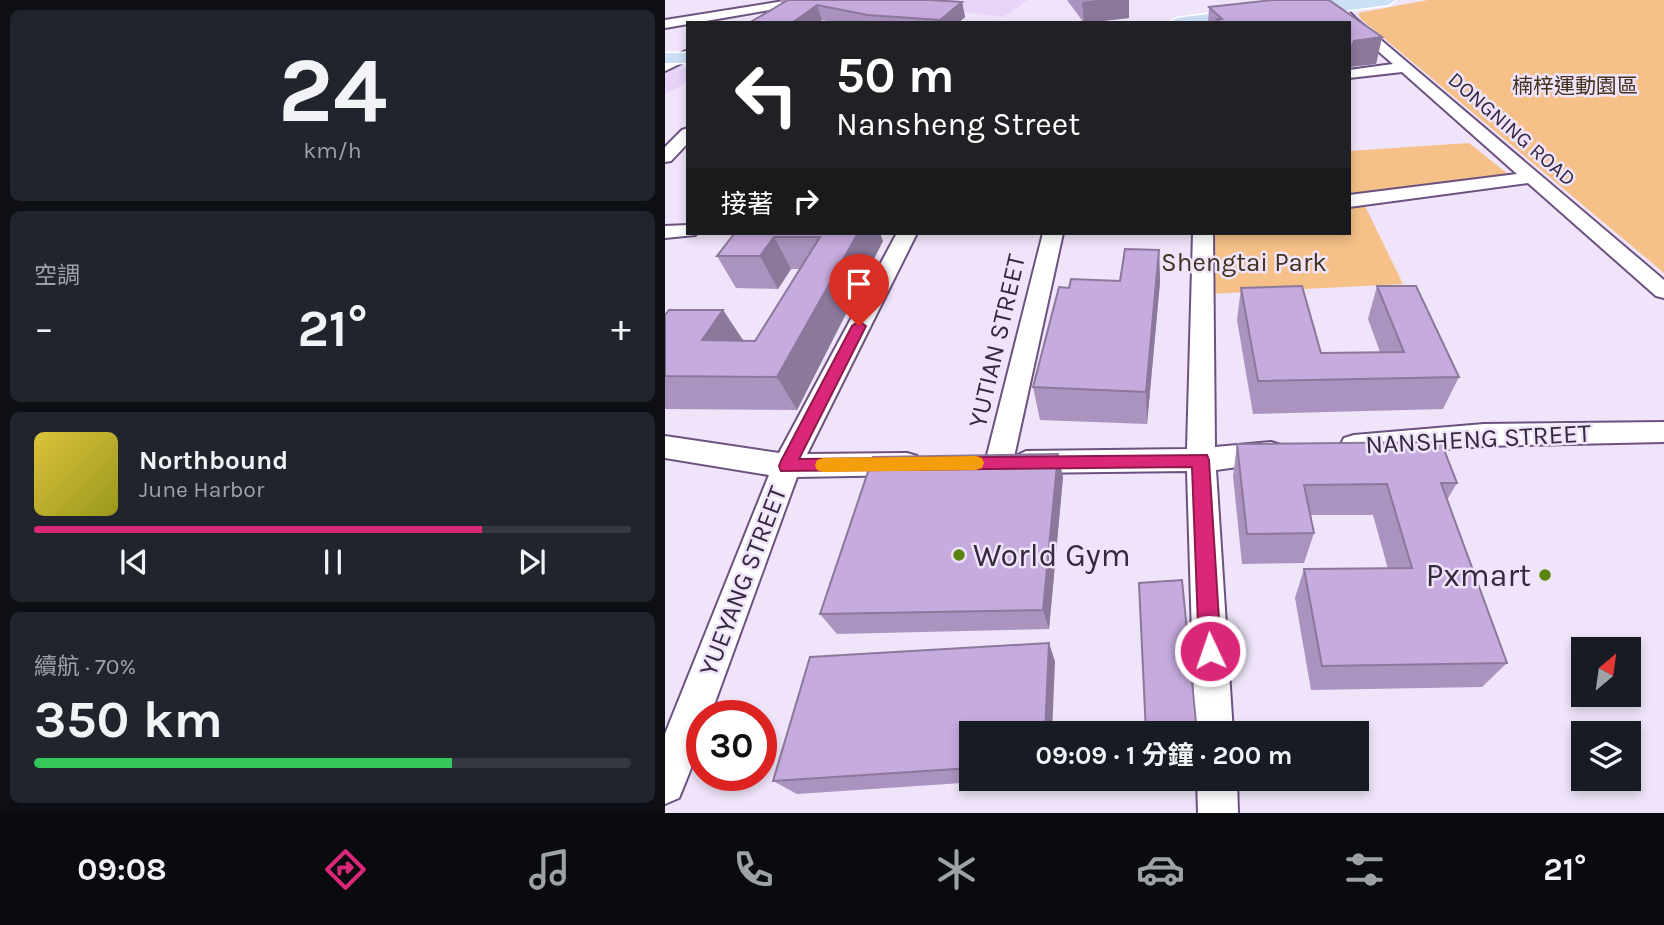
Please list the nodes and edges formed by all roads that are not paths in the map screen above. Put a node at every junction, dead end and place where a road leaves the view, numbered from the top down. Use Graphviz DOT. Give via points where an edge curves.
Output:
graph roads {
  1 [pos="1388,0"];
  2 [pos="792,2"];
  3 [pos="1338,2"];
  4 [pos="749,21"];
  5 [pos="766,21"];
  6 [pos="1198,21"];
  7 [pos="1229,21"];
  8 [pos="665,24"];
  9 [pos="1408,67"];
  10 [pos="1351,74"];
  11 [pos="686,136"];
  12 [pos="665,157"];
  13 [pos="1532,177"];
  14 [pos="1351,201"];
  15 [pos="686,231"];
  16 [pos="665,232"];
  17 [pos="906,235"];
  18 [pos="1052,235"];
  19 [pos="1203,235"];
  20 [pos="1664,291"];
  21 [pos="1664,432"];
  22 [pos="665,447"];
  23 [pos="1201,460"];
  24 [pos="986,463"];
  25 [pos="933,464"];
  26 [pos="787,466"];
  27 [pos="1213,721"];
  28 [pos="665,785"];
  29 [pos="1217,791"];
  30 [pos="1218,813"];
  1 -- 3 [label="main road"];
  2 -- 4 [label="street"];
  2 -- 5 [label="street"];
  2 -- 8 [label="street"];
  3 -- 6 [label="main road"];
  3 -- 7 [label="main road"];
  3 -- 9 [label="street, DONGNING ROAD"];
  9 -- 10 [label="street"];
  9 -- 13 [label="street, DONGNING ROAD"];
  11 -- 12 [label="street"];
  13 -- 14 [label="street"];
  13 -- 20 [label="street, DONGNING ROAD"];
  15 -- 16 [label="street"];
  17 -- 26 [label="street, YUEYANG STREET"];
  18 -- 24 [label="street, YUTIAN STREET"];
  19 -- 23 [label="street"];
  21 -- 23 [label="street, NANSHENG STREET" via="1483,435"];
  22 -- 26 [label="street"];
  23 -- 24 [label="street, NANSHENG STREET"];
  23 -- 27 [label="street"];
  25 -- 26 [label="street"];
  26 -- 28 [label="street, YUEYANG STREET"];
  29 -- 30 [label="street"];
}
